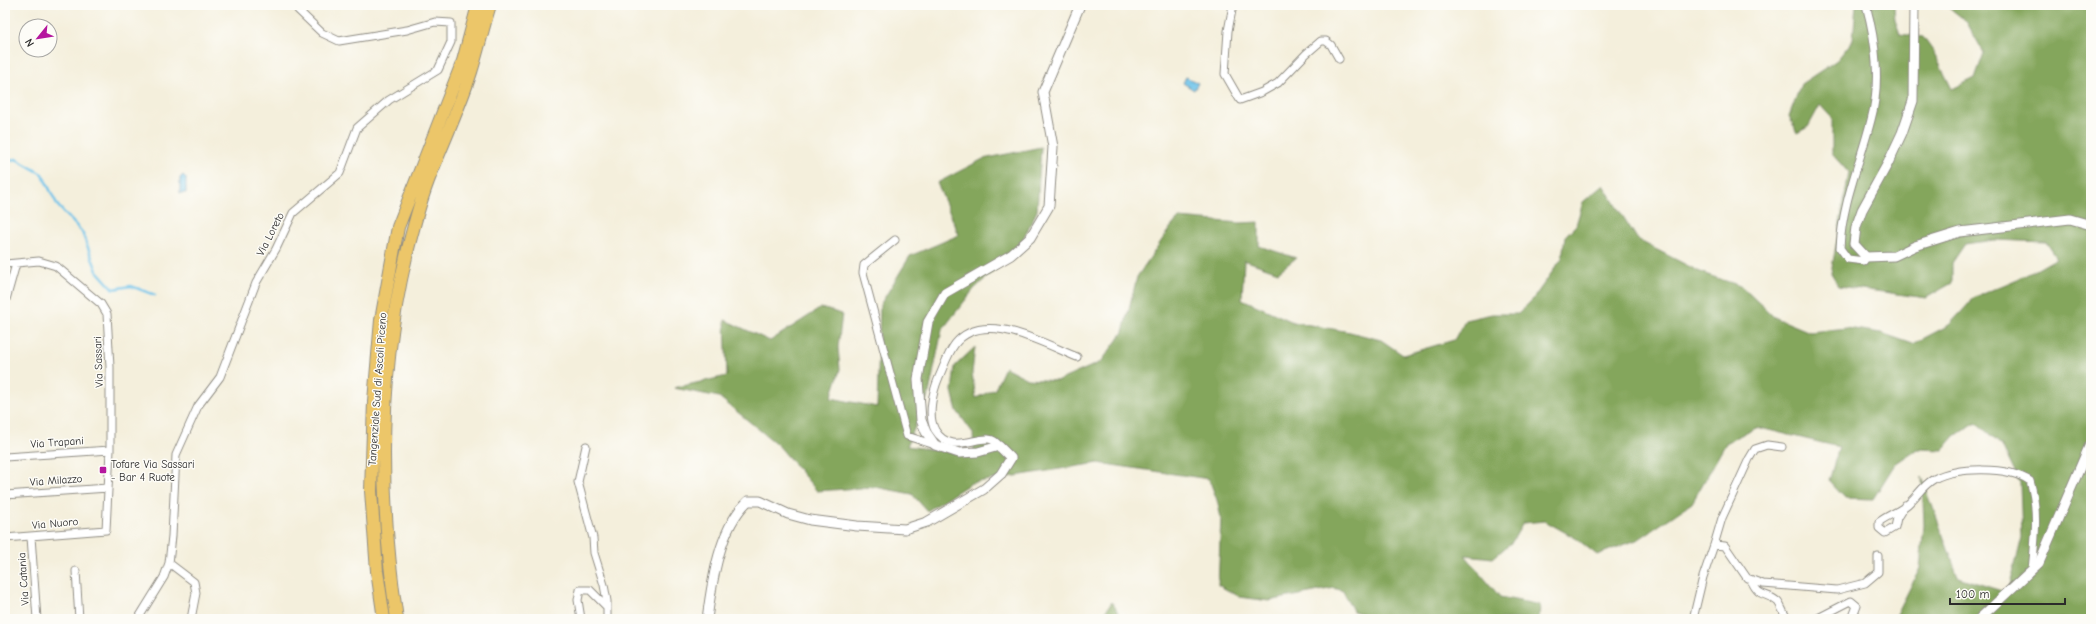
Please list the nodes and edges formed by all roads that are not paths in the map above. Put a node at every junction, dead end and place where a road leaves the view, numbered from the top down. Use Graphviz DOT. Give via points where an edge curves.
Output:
graph roads {
  1 [pos="296,5"];
  2 [pos="478,5"];
  3 [pos="490,5"];
  4 [pos="1080,5"];
  5 [pos="1233,5"];
  6 [pos="1866,5"];
  7 [pos="1914,5"];
  8 [pos="1339,58"];
  9 [pos="2091,225"];
  10 [pos="895,240"];
  11 [pos="1866,258"];
  12 [pos="5,264"];
  13 [pos="16,264"];
  14 [pos="5,303"];
  15 [pos="1077,356"];
  16 [pos="2091,442"];
  17 [pos="935,445"];
  18 [pos="586,446"];
  19 [pos="999,446"];
  20 [pos="1782,447"];
  21 [pos="110,450"];
  22 [pos="5,457"];
  23 [pos="108,488"];
  24 [pos="5,495"];
  25 [pos="1906,505"];
  26 [pos="106,530"];
  27 [pos="31,537"];
  28 [pos="5,538"];
  29 [pos="1714,545"];
  30 [pos="1878,556"];
  31 [pos="169,563"];
  32 [pos="2032,570"];
  33 [pos="76,571"];
  34 [pos="1751,580"];
  35 [pos="606,607"];
  36 [pos="37,619"];
  37 [pos="79,619"];
  38 [pos="138,619"];
  39 [pos="191,619"];
  40 [pos="384,619"];
  41 [pos="397,619"];
  42 [pos="581,619"];
  43 [pos="607,619"];
  44 [pos="707,619"];
  45 [pos="1693,619"];
  46 [pos="1788,619"];
  47 [pos="1816,619"];
  48 [pos="1852,619"];
  49 [pos="1979,619"];
  1 -- 31 [label="street, Via Loreto" via="322,33 340,42 407,30 435,22 452,23 451,42 438,70 389,100 357,128 340,173 293,213 276,250 256,283 220,377 198,406 176,455"];
  2 -- 40 [label="highway, Tangenziale Sud di Ascoli Piceno" via="463,61 398,227 381,320 374,401 371,491 377,571"];
  3 -- 41 [label="highway, Tangenziale Sud di Ascoli Piceno" via="471,73 428,183 406,256 397,301 386,396 384,505"];
  4 -- 17 [label="street" via="1043,92 1052,147 1049,206 1030,238 1011,255 945,293 928,322 918,379 921,420"];
  5 -- 8 [label="street" via="1225,74 1240,100 1278,83 1320,41 1326,41 1331,45"];
  6 -- 11 [label="street" via="1875,50 1876,78 1872,119 1843,216 1840,248 1848,259 1860,262"];
  7 -- 11 [label="street" via="1913,101 1899,139 1862,210 1856,227 1854,244"];
  9 -- 11 [label="street" via="2070,219 1960,232 1915,246 1894,256"];
  10 -- 17 [label="street" via="864,265 863,273 907,436"];
  12 -- 13 [label="street, Via Sassari"];
  13 -- 14 [label="street"];
  13 -- 21 [label="street, Via Sassari" via="39,261 56,266 101,304 107,314"];
  15 -- 19 [label="street" via="1026,336 993,328 968,332 955,344 933,395 935,429 945,440 960,445 990,438"];
  16 -- 32 [label="street" via="2039,563"];
  17 -- 19 [label="street" via="959,453 978,452"];
  18 -- 35 [label="street" via="578,482 604,585"];
  19 -- 44 [label="street" via="1011,458 1001,474 984,489 927,522 904,529 810,520 788,514 760,501 748,501 739,509 723,545 714,571"];
  20 -- 29 [label="street" via="1767,445 1755,449 1722,518"];
  21 -- 22 [label="street, Via Trapani"];
  21 -- 23 [label="street, Via Sassari"];
  23 -- 24 [label="street, Via Milazzo"];
  23 -- 26 [label="street, Via Sassari"];
  25 -- 32 [label="street" via="1935,479 1952,472 2006,472 2023,477 2030,481 2035,502"];
  26 -- 27 [label="street, Via Nuoro"];
  27 -- 28 [label="street, Via Nuoro"];
  27 -- 36 [label="street, Via Catania"];
  29 -- 34 [label="street" via="1725,546"];
  29 -- 45 [label="street" via="1702,577"];
  30 -- 34 [label="street" via="1878,572 1865,583 1837,590 1763,584"];
  31 -- 38 [label="street, Via Loreto" via="164,577"];
  31 -- 39 [label="street" via="194,582 196,593"];
  32 -- 49 [label="street"];
  33 -- 37 [label="street"];
  34 -- 46 [label="street" via="1761,595 1778,602"];
  35 -- 42 [label="street" via="590,590 580,590 578,600"];
  35 -- 43 [label="street"];
  47 -- 48 [label="street" via="1851,601 1857,606"];
}
